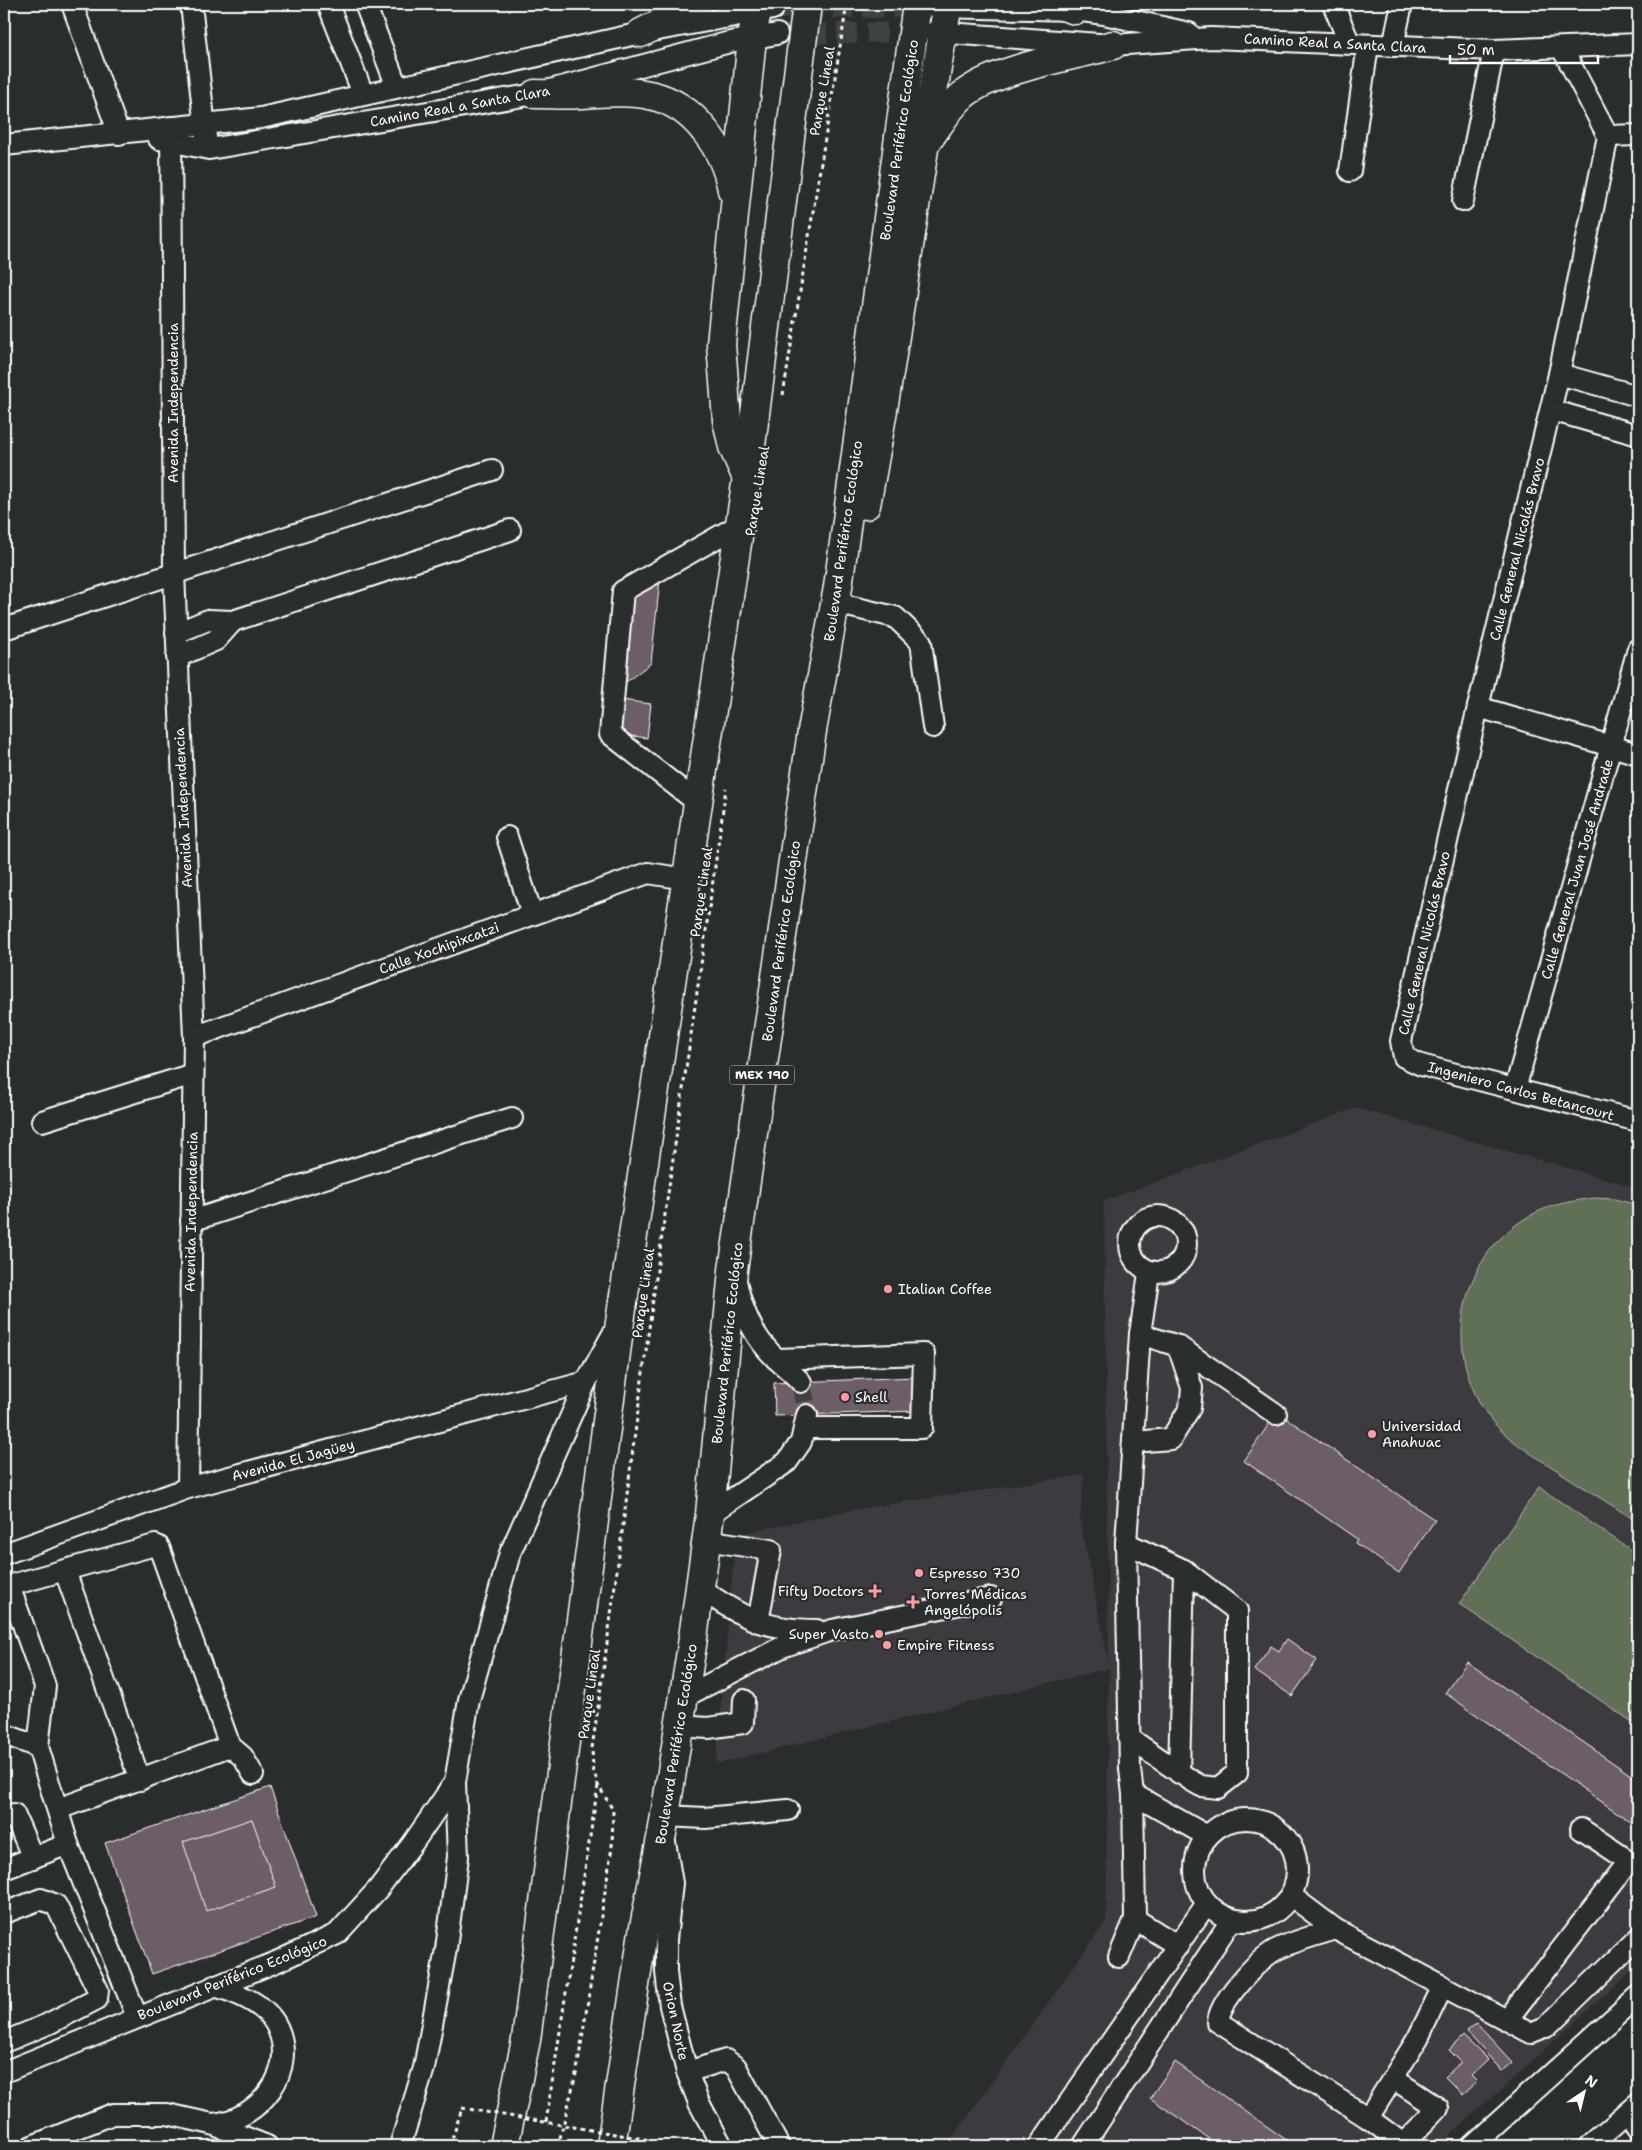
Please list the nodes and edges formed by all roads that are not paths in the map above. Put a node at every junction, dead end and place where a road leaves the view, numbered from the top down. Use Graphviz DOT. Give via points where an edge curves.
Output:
graph roads {
  1 [pos="72,4"];
  2 [pos="191,4"];
  3 [pos="328,4"];
  4 [pos="365,4"];
  5 [pos="698,4"];
  6 [pos="807,4"];
  7 [pos="1333,4"];
  8 [pos="1402,4"];
  9 [pos="937,5"];
  10 [pos="1084,8"];
  11 [pos="763,20"];
  12 [pos="642,33"];
  13 [pos="939,33"];
  14 [pos="1211,38"];
  15 [pos="1358,44"];
  16 [pos="1638,44"];
  17 [pos="1112,45"];
  18 [pos="1393,46"];
  19 [pos="1562,48"];
  20 [pos="1494,50"];
  21 [pos="397,87"];
  22 [pos="363,94"];
  23 [pos="535,94"];
  24 [pos="203,124"];
  25 [pos="119,134"];
  26 [pos="171,135"];
  27 [pos="1638,135"];
  28 [pos="1608,136"];
  29 [pos="4,145"];
  30 [pos="923,148"];
  31 [pos="209,149"];
  32 [pos="1350,171"];
  33 [pos="1463,201"];
  34 [pos="734,206"];
  35 [pos="1559,374"];
  36 [pos="1638,396"];
  37 [pos="1551,410"];
  38 [pos="1638,435"];
  39 [pos="492,470"];
  40 [pos="747,477"];
  41 [pos="739,525"];
  42 [pos="510,530"];
  43 [pos="174,573"];
  44 [pos="836,595"];
  45 [pos="233,621"];
  46 [pos="4,629"];
  47 [pos="176,633"];
  48 [pos="1638,649"];
  49 [pos="177,656"];
  50 [pos="1478,707"];
  51 [pos="933,727"];
  52 [pos="1611,746"];
  53 [pos="1638,754"];
  54 [pos="698,802"];
  55 [pos="507,837"];
  56 [pos="686,879"];
  57 [pos="532,914"];
  58 [pos="194,1037"];
  59 [pos="1404,1057"];
  60 [pos="193,1074"];
  61 [pos="1515,1089"];
  62 [pos="512,1118"];
  63 [pos="1638,1120"];
  64 [pos="42,1121"];
  65 [pos="191,1221"];
  66 [pos="733,1270"];
  67 [pos="1149,1272"];
  68 [pos="620,1322"];
  69 [pos="1140,1334"];
  70 [pos="1178,1346"];
  71 [pos="776,1359"];
  72 [pos="586,1382"];
  73 [pos="801,1382"];
  74 [pos="1276,1414"];
  75 [pos="1133,1442"];
  76 [pos="188,1488"];
  77 [pos="710,1514"];
  78 [pos="706,1540"];
  79 [pos="1126,1543"];
  80 [pos="4,1554"];
  81 [pos="1184,1570"];
  82 [pos="65,1571"];
  83 [pos="699,1588"];
  84 [pos="991,1598"];
  85 [pos="758,1622"];
  86 [pos="832,1630"];
  87 [pos="684,1696"];
  88 [pos="744,1700"];
  89 [pos="680,1726"];
  90 [pos="4,1734"];
  91 [pos="1129,1738"];
  92 [pos="230,1746"];
  93 [pos="38,1747"];
  94 [pos="1179,1773"];
  95 [pos="253,1774"];
  96 [pos="140,1780"];
  97 [pos="455,1782"];
  98 [pos="1133,1794"];
  99 [pos="58,1809"];
  100 [pos="788,1810"];
  101 [pos="4,1818"];
  102 [pos="664,1822"];
  103 [pos="1581,1829"];
  104 [pos="1207,1836"];
  105 [pos="68,1844"];
  106 [pos="33,1858"];
  107 [pos="1634,1864"];
  108 [pos="4,1869"];
  109 [pos="1290,1896"];
  110 [pos="1207,1903"];
  111 [pos="4,1914"];
  112 [pos="1135,1919"];
  113 [pos="1232,1919"];
  114 [pos="1335,1930"];
  115 [pos="1638,1938"];
  116 [pos="1178,1946"];
  117 [pos="1119,1958"];
  118 [pos="214,1986"];
  119 [pos="1443,1986"];
  120 [pos="1638,1996"];
  121 [pos="137,2017"];
  122 [pos="1508,2020"];
  123 [pos="4,2042"];
  124 [pos="4,2072"];
  125 [pos="687,2072"];
  126 [pos="1394,2079"];
  127 [pos="1635,2114"];
  128 [pos="1368,2118"];
  129 [pos="212,2124"];
  130 [pos="32,2146"];
  131 [pos="267,2146"];
  132 [pos="400,2146"];
  133 [pos="504,2146"];
  134 [pos="611,2146"];
  135 [pos="722,2146"];
  136 [pos="780,2146"];
  137 [pos="1039,2146"];
  138 [pos="1083,2146"];
  139 [pos="1472,2146"];
  140 [pos="1590,2146"];
  1 -- 25 [label="street"];
  2 -- 24 [label="street"];
  3 -- 22 [label="street"];
  4 -- 21 [label="street"];
  5 -- 12 [label="highway"];
  6 -- 40 [label="highway"];
  7 -- 15 [label="street"];
  8 -- 18 [label="street"];
  9 -- 10 [label="street, Camino Real a Santa Clara"];
  9 -- 13 [label="highway"];
  9 -- 44 [label="highway, Boulevard Periférico Ecológico / MEX 190"];
  10 -- 14 [label="street, Camino Real a Santa Clara"];
  11 -- 12 [label="street, Camino Real a Santa Clara"];
  11 -- 23 [label="street, Camino Real a Santa Clara" via="730,42"];
  11 -- 34 [label="highway"];
  12 -- 21 [label="street, Camino Real a Santa Clara"];
  13 -- 17 [label="street, Camino Real a Santa Clara"];
  13 -- 30 [label="highway"];
  14 -- 15 [label="street, Camino Real a Santa Clara"];
  14 -- 17 [label="street, Camino Real a Santa Clara"];
  15 -- 18 [label="street, Camino Real a Santa Clara"];
  15 -- 32 [label="street"];
  16 -- 19 [label="street, Camino Real a Santa Clara"];
  17 -- 30 [label="highway" via="1020,69 973,89 948,112"];
  18 -- 20 [label="street, Camino Real a Santa Clara"];
  19 -- 20 [label="street, Camino Real a Santa Clara"];
  19 -- 28 [label="street"];
  20 -- 33 [label="street"];
  21 -- 22 [label="street, Camino Real a Santa Clara"];
  22 -- 24 [label="street, Camino Real a Santa Clara" via="261,118"];
  23 -- 31 [label="street, Camino Real a Santa Clara"];
  23 -- 34 [label="highway" via="636,92 670,100 685,109 710,137 727,170"];
  24 -- 26 [label="street, Camino Real a Santa Clara"];
  24 -- 31 [label="street"];
  25 -- 26 [label="street, Camino Real a Santa Clara"];
  25 -- 29 [label="street, Camino Real a Santa Clara"];
  26 -- 31 [label="street, Camino Real a Santa Clara"];
  26 -- 43 [label="street, Avenida Independencia"];
  27 -- 28 [label="street"];
  28 -- 35 [label="street, Calle General Nicolás Bravo"];
  30 -- 44 [label="highway" via="882,421 864,518 850,570"];
  34 -- 40 [label="highway" via="723,320 722,368 732,447"];
  35 -- 36 [label="street"];
  35 -- 37 [label="street, Calle General Nicolás Bravo"];
  37 -- 38 [label="street"];
  37 -- 50 [label="street, Calle General Nicolás Bravo"];
  39 -- 43 [label="street"];
  40 -- 41 [label="highway"];
  41 -- 54 [label="highway"];
  41 -- 54 [label="street" via="623,591 610,734"];
  42 -- 45 [label="street"];
  43 -- 46 [label="street"];
  43 -- 47 [label="street, Avenida Independencia"];
  44 -- 51 [label="street" via="895,617 920,642"];
  44 -- 66 [label="highway, Boulevard Periférico Ecológico / MEX 190" via="812,731"];
  45 -- 47 [label="street" via="208,620"];
  45 -- 49 [label="street" via="216,640"];
  47 -- 49 [label="street, Avenida Independencia"];
  48 -- 52 [label="street, Calle General Juan José Andrade"];
  49 -- 58 [label="street, Avenida Independencia"];
  50 -- 52 [label="street"];
  50 -- 59 [label="street, Calle General Nicolás Bravo" via="1401,1041"];
  52 -- 53 [label="street"];
  52 -- 61 [label="street, Calle General Juan José Andrade"];
  54 -- 56 [label="highway"];
  55 -- 57 [label="street"];
  56 -- 57 [label="street, Calle Xochipixcatzi" via="648,873"];
  56 -- 68 [label="highway"];
  57 -- 58 [label="street, Calle Xochipixcatzi"];
  58 -- 60 [label="street, Avenida Independencia"];
  59 -- 61 [label="street, Ingeniero Carlos Betancourt" via="1421,1065"];
  60 -- 64 [label="street"];
  60 -- 65 [label="street, Avenida Independencia"];
  61 -- 63 [label="street, Ingeniero Carlos Betancourt"];
  62 -- 65 [label="street"];
  65 -- 76 [label="street, Avenida Independencia"];
  66 -- 71 [label="street" via="746,1316"];
  66 -- 77 [label="highway, Boulevard Periférico Ecológico / MEX 190"];
  67 -- 69 [label="street"];
  68 -- 72 [label="street"];
  68 -- 133 [label="highway" via="526,2040"];
  69 -- 70 [label="street"];
  69 -- 75 [label="street"];
  70 -- 74 [label="street"];
  70 -- 75 [label="street" via="1192,1388 1190,1408 1171,1439"];
  71 -- 73 [label="street"];
  71 -- 77 [label="street" via="924,1354 922,1428 807,1422 801,1442 788,1462"];
  72 -- 76 [label="street, Avenida El Jagüey"];
  72 -- 97 [label="street" via="510,1553 469,1700"];
  75 -- 79 [label="street"];
  76 -- 80 [label="street, Avenida El Jagüey"];
  77 -- 78 [label="highway, Boulevard Periférico Ecológico / MEX 190"];
  78 -- 83 [label="highway, Boulevard Periférico Ecológico / MEX 190"];
  78 -- 85 [label="street" via="771,1550"];
  79 -- 81 [label="street"];
  79 -- 91 [label="street"];
  81 -- 94 [label="street"];
  81 -- 94 [label="street" via="1237,1610 1237,1773 1218,1788 1201,1786"];
  82 -- 92 [label="street" via="155,1545 159,1547"];
  82 -- 93 [label="street" via="15,1584 11,1591 46,1686"];
  82 -- 96 [label="street"];
  83 -- 85 [label="street" via="741,1616"];
  83 -- 87 [label="highway, Boulevard Periférico Ecológico / MEX 190"];
  84 -- 86 [label="street"];
  85 -- 86 [label="street" via="785,1629"];
  86 -- 87 [label="street" via="782,1647"];
  87 -- 89 [label="highway, Boulevard Periférico Ecológico / MEX 190"];
  88 -- 89 [label="street" via="744,1724 708,1728"];
  89 -- 102 [label="highway, Boulevard Periférico Ecológico / MEX 190"];
  90 -- 93 [label="street"];
  91 -- 94 [label="street"];
  91 -- 98 [label="street"];
  92 -- 95 [label="street" via="243,1757"];
  92 -- 96 [label="street"];
  93 -- 99 [label="street"];
  96 -- 99 [label="street"];
  97 -- 118 [label="street, Boulevard Periférico Ecológico" via="378,1889 337,1934"];
  97 -- 132 [label="street" via="458,1857 446,1949 424,2068"];
  98 -- 104 [label="street"];
  98 -- 112 [label="street"];
  99 -- 105 [label="street"];
  100 -- 102 [label="street"];
  101 -- 106 [label="street" via="14,1814"];
  102 -- 125 [label="street, Orion Norte" via="672,1883 666,1972 670,2006"];
  102 -- 134 [label="highway, Boulevard Periférico Ecológico / MEX 190" via="642,1938"];
  103 -- 107 [label="street"];
  104 -- 109 [label="street" via="1220,1825 1236,1819 1260,1821 1282,1834 1292,1847 1297,1863 1296,1880"];
  104 -- 110 [label="street" via="1198,1852 1194,1870 1198,1887"];
  105 -- 106 [label="street"];
  105 -- 121 [label="street"];
  106 -- 108 [label="street"];
  107 -- 122 [label="street"];
  109 -- 113 [label="street" via="1280,1908 1265,1917 1248,1921"];
  109 -- 114 [label="street"];
  110 -- 113 [label="street"];
  110 -- 116 [label="street"];
  111 -- 123 [label="street" via="41,1899 56,1905 98,1990 98,1999"];
  112 -- 116 [label="street"];
  112 -- 117 [label="street"];
  113 -- 138 [label="street"];
  114 -- 119 [label="street"];
  114 -- 128 [label="street" via="1272,1952 1242,1981 1219,2012 1218,2022"];
  115 -- 122 [label="street" via="1546,2027 1531,2033"];
  116 -- 137 [label="street"];
  118 -- 121 [label="street, Boulevard Periférico Ecológico"];
  118 -- 129 [label="street" via="239,1995 266,2012 280,2034 282,2053 277,2078 260,2102 248,2113 226,2123"];
  119 -- 122 [label="street"];
  119 -- 126 [label="street"];
  120 -- 139 [label="street"];
  121 -- 124 [label="street, Boulevard Periférico Ecológico"];
  125 -- 135 [label="street, Orion Norte"];
  125 -- 136 [label="street" via="726,2060 736,2067"];
  126 -- 128 [label="street"];
  126 -- 128 [label="street" via="1438,2108 1403,2144"];
  127 -- 140 [label="street"];
  129 -- 130 [label="street" via="167,2114 114,2114"];
  129 -- 131 [label="street"];
}
